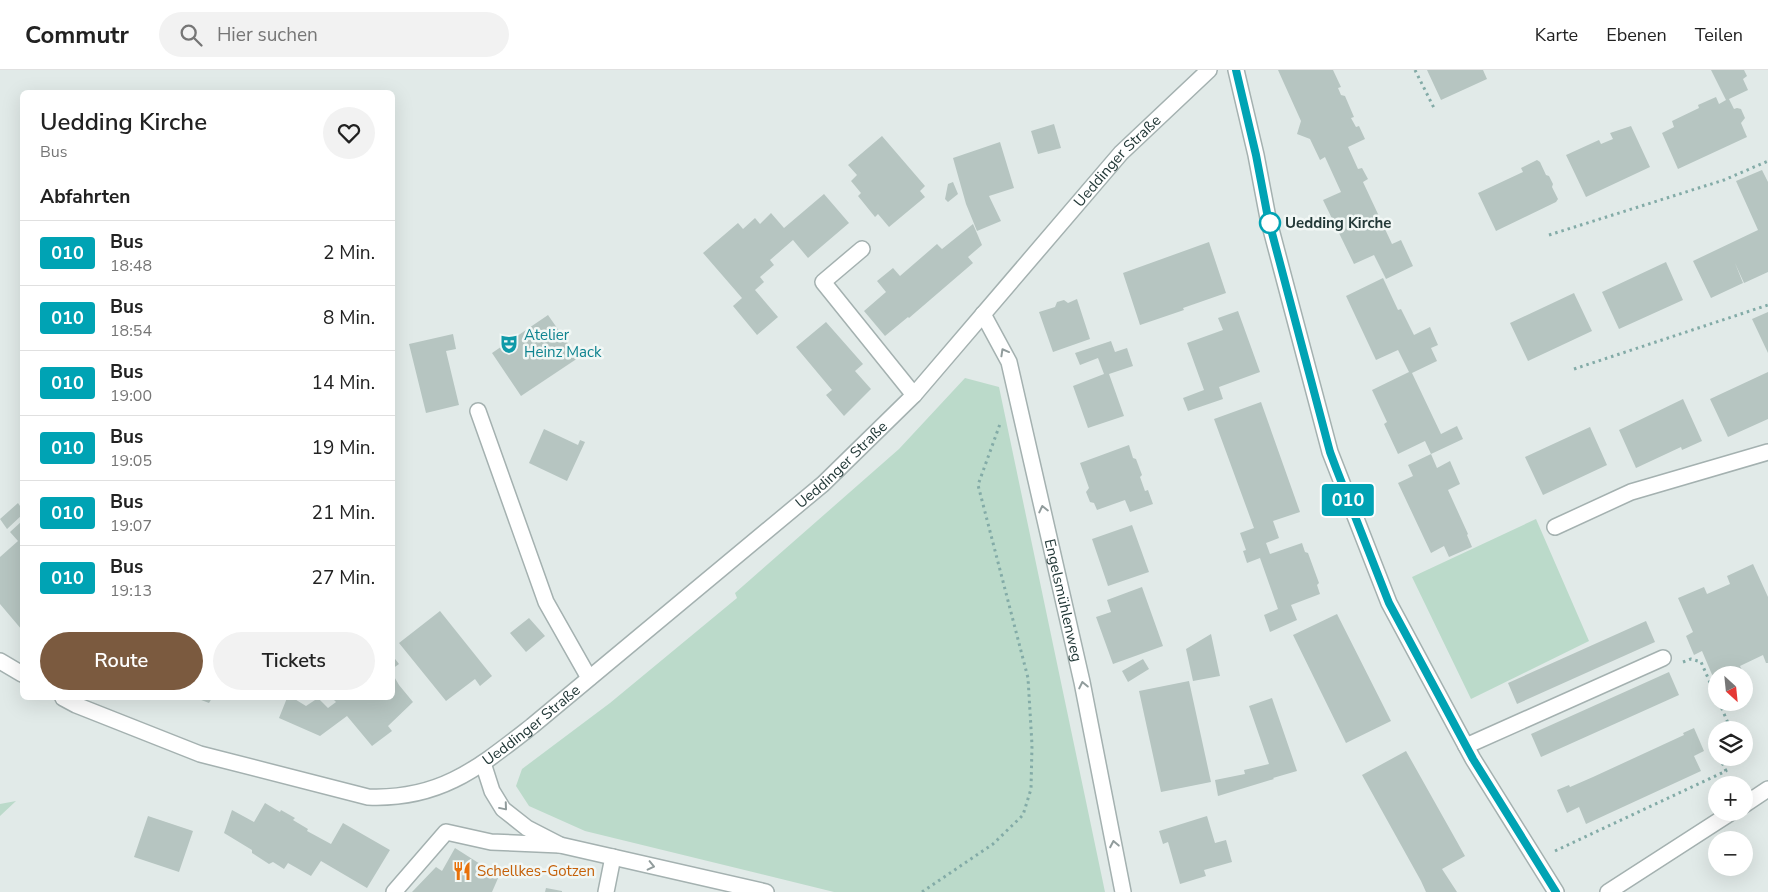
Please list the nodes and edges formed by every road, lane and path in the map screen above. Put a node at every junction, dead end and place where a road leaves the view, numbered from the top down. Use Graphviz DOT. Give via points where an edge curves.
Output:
graph roads {
  1 [pos="1209,70"];
  2 [pos="1236,70"];
  3 [pos="1415,70"];
  4 [pos="1435,110"];
  5 [pos="1768,161"];
  6 [pos="1549,235"];
  7 [pos="862,249"];
  8 [pos="1768,305"];
  9 [pos="982,314"];
  10 [pos="1574,369"];
  11 [pos="914,395"];
  12 [pos="1018,398"];
  13 [pos="478,411"];
  14 [pos="1768,452"];
  15 [pos="1555,527"];
  16 [pos="1663,658"];
  17 [pos="0,661"];
  18 [pos="20,673"];
  19 [pos="1708,677"];
  20 [pos="589,678"];
  21 [pos="67,700"];
  22 [pos="1466,746"];
  23 [pos="484,763"];
  24 [pos="1724,766"];
  25 [pos="1768,789"];
  26 [pos="1753,799"];
  27 [pos="1718,821"];
  28 [pos="560,845"];
  29 [pos="613,857"];
  30 [pos="1536,860"];
  31 [pos="394,892"];
  32 [pos="606,892"];
  33 [pos="766,892"];
  34 [pos="922,892"];
  35 [pos="1123,892"];
  36 [pos="1556,892"];
  37 [pos="1608,892"];
  1 -- 9 [label="street, Ueddinger Straße" via="1121,153"];
  2 -- 22 [label="street" via="1268,218 1330,452 1389,603"];
  3 -- 4 [label="path"];
  5 -- 6 [label="path" via="1724,180"];
  7 -- 11 [label="street" via="823,282"];
  8 -- 10 [label="path"];
  9 -- 11 [label="street, Ueddinger Straße"];
  12 -- 9 [label="street, Engelsmühlenweg, one-way" via="1010,362"];
  11 -- 20 [label="street, Ueddinger Straße" via="823,484"];
  12 -- 34 [label="path" via="1007,405 978,485 1028,678 1032,745 1030,789 1023,815 993,844"];
  35 -- 12 [label="street, Engelsmühlenweg, one-way" via="1082,682"];
  13 -- 20 [label="street" via="546,602"];
  14 -- 15 [label="street" via="1631,492"];
  16 -- 19 [label="path" via="1670,667 1691,659 1702,662"];
  16 -- 22 [label="street"];
  17 -- 18 [label="street"];
  20 -- 23 [label="street, Ueddinger Straße"];
  21 -- 23 [label="street, Ueddinger Straße" via="200,754 368,797 412,795 439,787"];
  22 -- 30 [label="street"];
  23 -- 28 [label="street, one-way" via="492,791 504,808 527,828"];
  24 -- 30 [label="path" via="1726,771"];
  25 -- 26 [label="street"];
  27 -- 37 [label="street"];
  28 -- 29 [label="street"];
  28 -- 31 [label="street" via="491,842 446,832"];
  29 -- 32 [label="street"];
  29 -- 33 [label="street, one-way"];
  30 -- 36 [label="street"];
}
